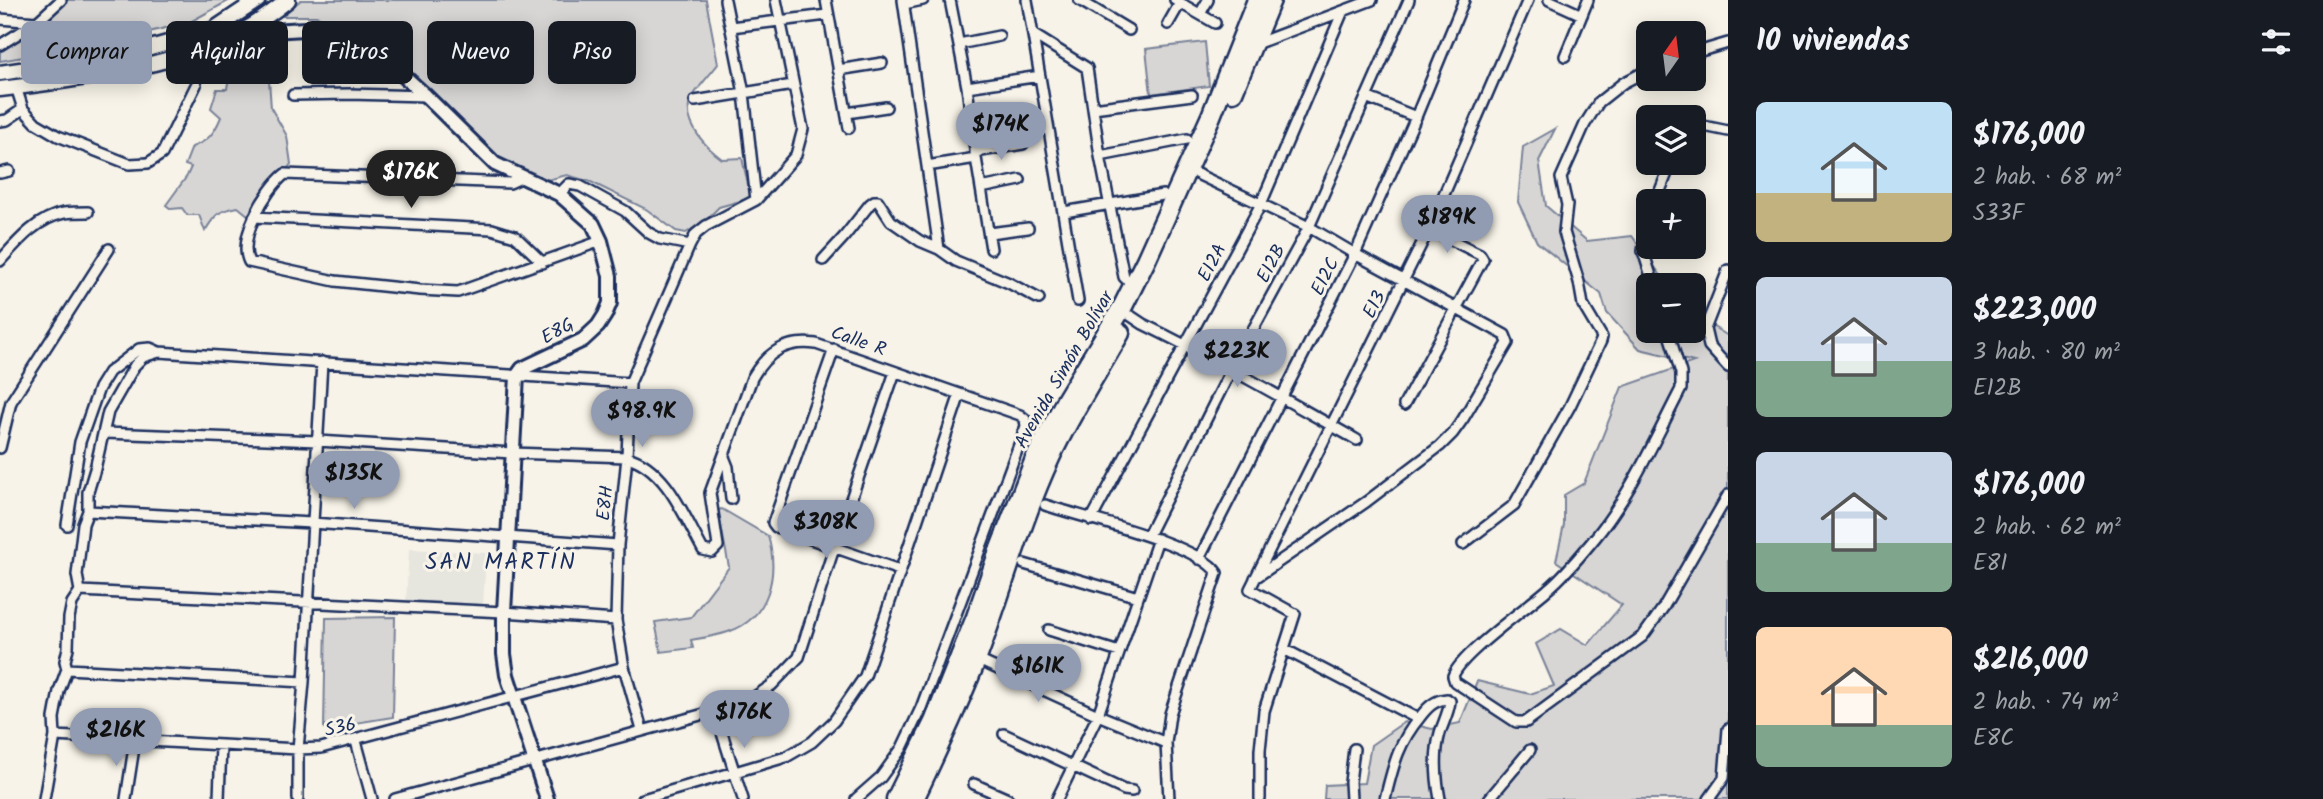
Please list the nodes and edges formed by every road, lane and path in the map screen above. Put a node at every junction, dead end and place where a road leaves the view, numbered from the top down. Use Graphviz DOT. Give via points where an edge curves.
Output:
graph roads {
  1 [pos="61,0"];
  2 [pos="258,0"];
  3 [pos="288,0"];
  4 [pos="725,0"];
  5 [pos="776,0"];
  6 [pos="826,0"];
  7 [pos="923,0"];
  8 [pos="950,0"];
  9 [pos="1027,0"];
  10 [pos="1079,0"];
  11 [pos="1208,0"];
  12 [pos="1256,0"];
  13 [pos="1271,0"];
  14 [pos="1372,0"];
  15 [pos="1409,0"];
  16 [pos="1464,0"];
  17 [pos="1528,0"];
  18 [pos="1549,0"];
  19 [pos="1588,0"];
  20 [pos="1177,1"];
  21 [pos="904,2"];
  22 [pos="1092,3"];
  23 [pos="1343,11"];
  24 [pos="1200,14"];
  25 [pos="827,15"];
  26 [pos="1582,15"];
  27 [pos="0,19"];
  28 [pos="25,21"];
  29 [pos="38,21"];
  30 [pos="259,21"];
  31 [pos="780,22"];
  32 [pos="1215,23"];
  33 [pos="1168,24"];
  34 [pos="731,27"];
  35 [pos="288,30"];
  36 [pos="1129,30"];
  37 [pos="21,32"];
  38 [pos="1034,35"];
  39 [pos="999,36"];
  40 [pos="1728,43"];
  41 [pos="959,44"];
  42 [pos="1253,45"];
  43 [pos="0,46"];
  44 [pos="152,48"];
  45 [pos="1706,49"];
  46 [pos="1564,56"];
  47 [pos="882,63"];
  48 [pos="21,70"];
  49 [pos="838,70"];
  50 [pos="0,73"];
  51 [pos="1040,76"];
  52 [pos="1636,76"];
  53 [pos="35,84"];
  54 [pos="197,85"];
  55 [pos="793,85"];
  56 [pos="16,87"];
  57 [pos="967,88"];
  58 [pos="0,89"];
  59 [pos="744,93"];
  60 [pos="293,95"];
  61 [pos="1192,95"];
  62 [pos="426,96"];
  63 [pos="1366,97"];
  64 [pos="695,102"];
  65 [pos="886,107"];
  66 [pos="1093,108"];
  67 [pos="23,109"];
  68 [pos="847,113"];
  69 [pos="1416,117"];
  70 [pos="0,121"];
  71 [pos="1706,126"];
  72 [pos="849,128"];
  73 [pos="1728,131"];
  74 [pos="1187,139"];
  75 [pos="1023,144"];
  76 [pos="975,155"];
  77 [pos="1100,156"];
  78 [pos="927,166"];
  79 [pos="1198,174"];
  80 [pos="522,178"];
  81 [pos="1020,180"];
  82 [pos="981,188"];
  83 [pos="559,194"];
  84 [pos="1163,195"];
  85 [pos="756,200"];
  86 [pos="1261,204"];
  87 [pos="1110,205"];
  88 [pos="88,212"];
  89 [pos="1064,212"];
  90 [pos="254,217"];
  91 [pos="1309,227"];
  92 [pos="1028,228"];
  93 [pos="1429,229"];
  94 [pos="989,233"];
  95 [pos="601,241"];
  96 [pos="690,245"];
  97 [pos="108,249"];
  98 [pos="939,249"];
  99 [pos="991,249"];
  100 [pos="1355,254"];
  101 [pos="823,260"];
  102 [pos="0,261"];
  103 [pos="543,262"];
  104 [pos="1728,270"];
  105 [pos="1405,279"];
  106 [pos="1133,286"];
  107 [pos="1039,299"];
  108 [pos="1078,301"];
  109 [pos="1458,308"];
  110 [pos="1131,316"];
  111 [pos="1671,343"];
  112 [pos="1187,345"];
  113 [pos="834,349"];
  114 [pos="159,352"];
  115 [pos="322,362"];
  116 [pos="1728,367"];
  117 [pos="1232,368"];
  118 [pos="895,372"];
  119 [pos="517,376"];
  120 [pos="630,383"];
  121 [pos="960,394"];
  122 [pos="1282,398"];
  123 [pos="1404,405"];
  124 [pos="1331,425"];
  125 [pos="105,433"];
  126 [pos="1357,440"];
  127 [pos="318,441"];
  128 [pos="0,448"];
  129 [pos="512,453"];
  130 [pos="626,457"];
  131 [pos="724,457"];
  132 [pos="1728,495"];
  133 [pos="731,499"];
  134 [pos="1045,505"];
  135 [pos="88,511"];
  136 [pos="1091,520"];
  137 [pos="312,523"];
  138 [pos="67,525"];
  139 [pos="1147,535"];
  140 [pos="508,536"];
  141 [pos="1158,539"];
  142 [pos="1463,544"];
  143 [pos="618,545"];
  144 [pos="834,548"];
  145 [pos="1199,559"];
  146 [pos="1024,564"];
  147 [pos="900,570"];
  148 [pos="1253,579"];
  149 [pos="80,591"];
  150 [pos="1138,597"];
  151 [pos="308,602"];
  152 [pos="503,612"];
  153 [pos="616,620"];
  154 [pos="1049,630"];
  155 [pos="1284,649"];
  156 [pos="1119,652"];
  157 [pos="976,659"];
  158 [pos="624,667"];
  159 [pos="67,669"];
  160 [pos="304,682"];
  161 [pos="514,695"];
  162 [pos="715,711"];
  163 [pos="1098,715"];
  164 [pos="1418,719"];
  165 [pos="1728,729"];
  166 [pos="642,730"];
  167 [pos="1004,734"];
  168 [pos="55,736"];
  169 [pos="135,741"];
  170 [pos="356,741"];
  171 [pos="1166,743"];
  172 [pos="221,745"];
  173 [pos="298,749"];
  174 [pos="1354,749"];
  175 [pos="1531,750"];
  176 [pos="536,760"];
  177 [pos="1073,765"];
  178 [pos="735,773"];
  179 [pos="974,784"];
  180 [pos="1132,791"];
  181 [pos="44,799"];
  182 [pos="126,799"];
  183 [pos="219,799"];
  184 [pos="298,799"];
  185 [pos="372,799"];
  186 [pos="395,799"];
  187 [pos="547,799"];
  188 [pos="643,799"];
  189 [pos="743,799"];
  190 [pos="856,799"];
  191 [pos="896,799"];
  192 [pos="914,799"];
  193 [pos="1008,799"];
  194 [pos="1057,799"];
  195 [pos="1169,799"];
  196 [pos="1260,799"];
  197 [pos="1351,799"];
  198 [pos="1385,799"];
  199 [pos="1440,799"];
  200 [pos="1489,799"];
  201 [pos="1709,799"];
  1 -- 29 [label="street"];
  2 -- 44 [label="main road" via="213,30"];
  3 -- 30 [label="main road"];
  4 -- 34 [label="street"];
  5 -- 31 [label="street"];
  6 -- 25 [label="street"];
  7 -- 21 [label="street"];
  8 -- 41 [label="street"];
  9 -- 38 [label="street"];
  10 -- 22 [label="street"];
  11 -- 24 [label="street"];
  12 -- 106 [label="highway, Avenida Simón Bolívar" via="1210,116"];
  13 -- 42 [label="highway, Avenida Simón Bolívar"];
  14 -- 23 [label="street"];
  15 -- 63 [label="street, E12B"];
  16 -- 69 [label="street, E12C"];
  17 -- 93 [label="street, E13"];
  18 -- 26 [label="street"];
  19 -- 26 [label="street"];
  20 -- 24 [label="street"];
  20 -- 33 [label="street"];
  21 -- 78 [label="street"];
  22 -- 36 [label="street"];
  23 -- 42 [label="street"];
  23 -- 86 [label="street, E12A"];
  24 -- 32 [label="street"];
  25 -- 31 [label="street"];
  25 -- 49 [label="street"];
  26 -- 46 [label="street"];
  27 -- 28 [label="street"];
  31 -- 34 [label="street"];
  31 -- 55 [label="street"];
  34 -- 59 [label="street"];
  35 -- 62 [label="street, E8G" via="322,28 354,34"];
  37 -- 43 [label="street"];
  38 -- 51 [label="street"];
  38 -- 66 [label="street" via="1087,68"];
  39 -- 41 [label="street"];
  40 -- 45 [label="street"];
  41 -- 57 [label="street"];
  42 -- 79 [label="highway, Avenida Simón Bolívar"];
  47 -- 49 [label="street"];
  48 -- 50 [label="main road"];
  49 -- 68 [label="street"];
  51 -- 57 [label="street"];
  51 -- 89 [label="street"];
  52 -- 142 [label="street" via="1599,103 1561,178 1567,205 1564,232 1583,305 1601,341 1514,505"];
  53 -- 56 [label="main road"];
  54 -- 67 [label="street" via="162,154 148,163 129,164 58,136"];
  55 -- 59 [label="street"];
  55 -- 85 [label="street" via="803,129 801,142 796,155"];
  56 -- 58 [label="main road"];
  56 -- 67 [label="street"];
  57 -- 76 [label="street"];
  59 -- 64 [label="street"];
  59 -- 85 [label="street"];
  60 -- 62 [label="street"];
  61 -- 66 [label="street"];
  62 -- 80 [label="street, E8G" via="495,164"];
  63 -- 69 [label="street"];
  63 -- 91 [label="street, E12B"];
  65 -- 68 [label="street"];
  66 -- 77 [label="street"];
  67 -- 70 [label="street"];
  68 -- 72 [label="street"];
  69 -- 100 [label="street, E12C"];
  71 -- 73 [label="street"];
  74 -- 77 [label="street"];
  75 -- 76 [label="street"];
  76 -- 78 [label="street"];
  76 -- 82 [label="street"];
  77 -- 87 [label="street"];
  78 -- 98 [label="street"];
  79 -- 86 [label="street"];
  79 -- 110 [label="highway, Avenida Simón Bolívar"];
  80 -- 83 [label="street, E8G"];
  80 -- 90 [label="street" via="510,183 285,174 275,181"];
  81 -- 82 [label="street"];
  82 -- 94 [label="street"];
  83 -- 95 [label="street, E8G" via="593,224"];
  83 -- 96 [label="street" via="569,184 580,186 625,211 660,239"];
  84 -- 87 [label="street"];
  85 -- 96 [label="street, E8H" via="706,226"];
  86 -- 91 [label="street"];
  86 -- 112 [label="street, E12A"];
  87 -- 89 [label="street"];
  87 -- 106 [label="street" via="1124,277"];
  88 -- 102 [label="street" via="51,218 27,233"];
  89 -- 108 [label="street"];
  90 -- 103 [label="street" via="492,229 515,236"];
  90 -- 103 [label="street" via="246,247 249,262 335,281 458,292"];
  91 -- 100 [label="street"];
  91 -- 117 [label="street, E12B"];
  92 -- 94 [label="street"];
  93 -- 105 [label="street, E13"];
  93 -- 109 [label="street" via="1483,259"];
  94 -- 99 [label="street"];
  95 -- 103 [label="street"];
  95 -- 119 [label="street, E8G" via="611,290 605,315 583,340 522,369"];
  96 -- 120 [label="street, E8H"];
  97 -- 128 [label="street" via="11,402"];
  98 -- 101 [label="street" via="920,242 891,221 874,201"];
  98 -- 107 [label="street"];
  100 -- 105 [label="street"];
  100 -- 122 [label="street, E12C"];
  104 -- 116 [label="street" via="1705,329 1709,346"];
  105 -- 109 [label="street"];
  105 -- 124 [label="street, E13"];
  106 -- 191 [label="highway, Avenida Simón Bolívar" via="1035,459 934,722"];
  109 -- 123 [label="street"];
  109 -- 148 [label="street" via="1505,335 1508,343 1453,433 1366,502"];
  110 -- 112 [label="street"];
  110 -- 157 [label="highway, Avenida Simón Bolívar" via="1049,459"];
  111 -- 132 [label="street" via="1683,380 1681,389 1616,510 1550,588 1455,670 1455,681 1516,722 1526,722 1643,636"];
  112 -- 117 [label="street"];
  112 -- 136 [label="street, E12A"];
  113 -- 118 [label="street, Calle R"];
  113 -- 131 [label="street, Calle R" via="802,342 777,350 761,363"];
  113 -- 144 [label="street" via="774,517 776,527"];
  114 -- 115 [label="street"];
  114 -- 125 [label="street" via="135,365 108,412"];
  114 -- 138 [label="street" via="139,349 109,372 99,388 80,442"];
  115 -- 119 [label="street"];
  115 -- 127 [label="street"];
  117 -- 122 [label="street"];
  117 -- 139 [label="street, E12B"];
  118 -- 121 [label="street, Calle R"];
  118 -- 144 [label="street"];
  119 -- 120 [label="street"];
  119 -- 129 [label="street"];
  120 -- 130 [label="street, E8H"];
  121 -- 147 [label="street"];
  121 -- 190 [label="street, Calle R" via="1020,415 1026,426 921,708 902,748 881,777"];
  122 -- 124 [label="street"];
  122 -- 145 [label="street, E12C"];
  124 -- 126 [label="street"];
  124 -- 148 [label="street, E13"];
  125 -- 127 [label="street"];
  125 -- 135 [label="street" via="88,492"];
  127 -- 129 [label="street"];
  127 -- 137 [label="street"];
  129 -- 130 [label="street"];
  129 -- 140 [label="street"];
  130 -- 131 [label="street, Calle R" via="651,468 703,550 712,552 718,546 710,493"];
  130 -- 143 [label="street, E8H"];
  131 -- 133 [label="street"];
  134 -- 136 [label="street"];
  135 -- 137 [label="street"];
  135 -- 149 [label="street" via="77,575"];
  136 -- 139 [label="street"];
  137 -- 140 [label="street"];
  137 -- 151 [label="street"];
  139 -- 141 [label="street"];
  140 -- 143 [label="street"];
  140 -- 152 [label="street"];
  141 -- 145 [label="street"];
  141 -- 150 [label="street"];
  143 -- 153 [label="street, E8H"];
  144 -- 147 [label="street"];
  144 -- 162 [label="street" via="799,657 753,698"];
  145 -- 171 [label="street" via="1217,573 1170,714"];
  146 -- 150 [label="street"];
  147 -- 178 [label="street" via="865,676 834,721 812,742 786,757"];
  148 -- 155 [label="street" via="1250,589 1295,614"];
  149 -- 151 [label="street"];
  149 -- 159 [label="street" via="69,618"];
  150 -- 156 [label="street"];
  151 -- 152 [label="street"];
  151 -- 160 [label="street"];
  152 -- 153 [label="street"];
  152 -- 161 [label="street" via="504,653"];
  153 -- 158 [label="street, E8H"];
  154 -- 156 [label="street"];
  155 -- 164 [label="street"];
  155 -- 196 [label="street" via="1264,711"];
  156 -- 163 [label="street"];
  157 -- 163 [label="street"];
  157 -- 192 [label="highway, Avenida Simón Bolívar"];
  158 -- 161 [label="street, S36"];
  158 -- 166 [label="street, E8H"];
  159 -- 160 [label="street"];
  159 -- 168 [label="street" via="54,718"];
  160 -- 173 [label="street"];
  161 -- 170 [label="street, S36"];
  161 -- 176 [label="street"];
  162 -- 166 [label="street"];
  162 -- 178 [label="street"];
  163 -- 171 [label="street"];
  163 -- 177 [label="street"];
  164 -- 198 [label="street" via="1397,752"];
  164 -- 199 [label="street" via="1436,702 1450,701 1436,762"];
  165 -- 201 [label="street" via="1724,778"];
  166 -- 176 [label="street"];
  167 -- 177 [label="street"];
  168 -- 169 [label="street, S36"];
  168 -- 181 [label="street"];
  169 -- 172 [label="street, S36"];
  169 -- 182 [label="street"];
  170 -- 173 [label="street, S36"];
  170 -- 185 [label="street"];
  171 -- 195 [label="street"];
  172 -- 173 [label="street, S36"];
  172 -- 183 [label="street"];
  173 -- 184 [label="street"];
  174 -- 197 [label="street"];
  175 -- 200 [label="street"];
  176 -- 186 [label="street"];
  176 -- 187 [label="street"];
  177 -- 180 [label="street"];
  177 -- 194 [label="street"];
  178 -- 188 [label="street"];
  178 -- 189 [label="street"];
  179 -- 193 [label="street"];
}
